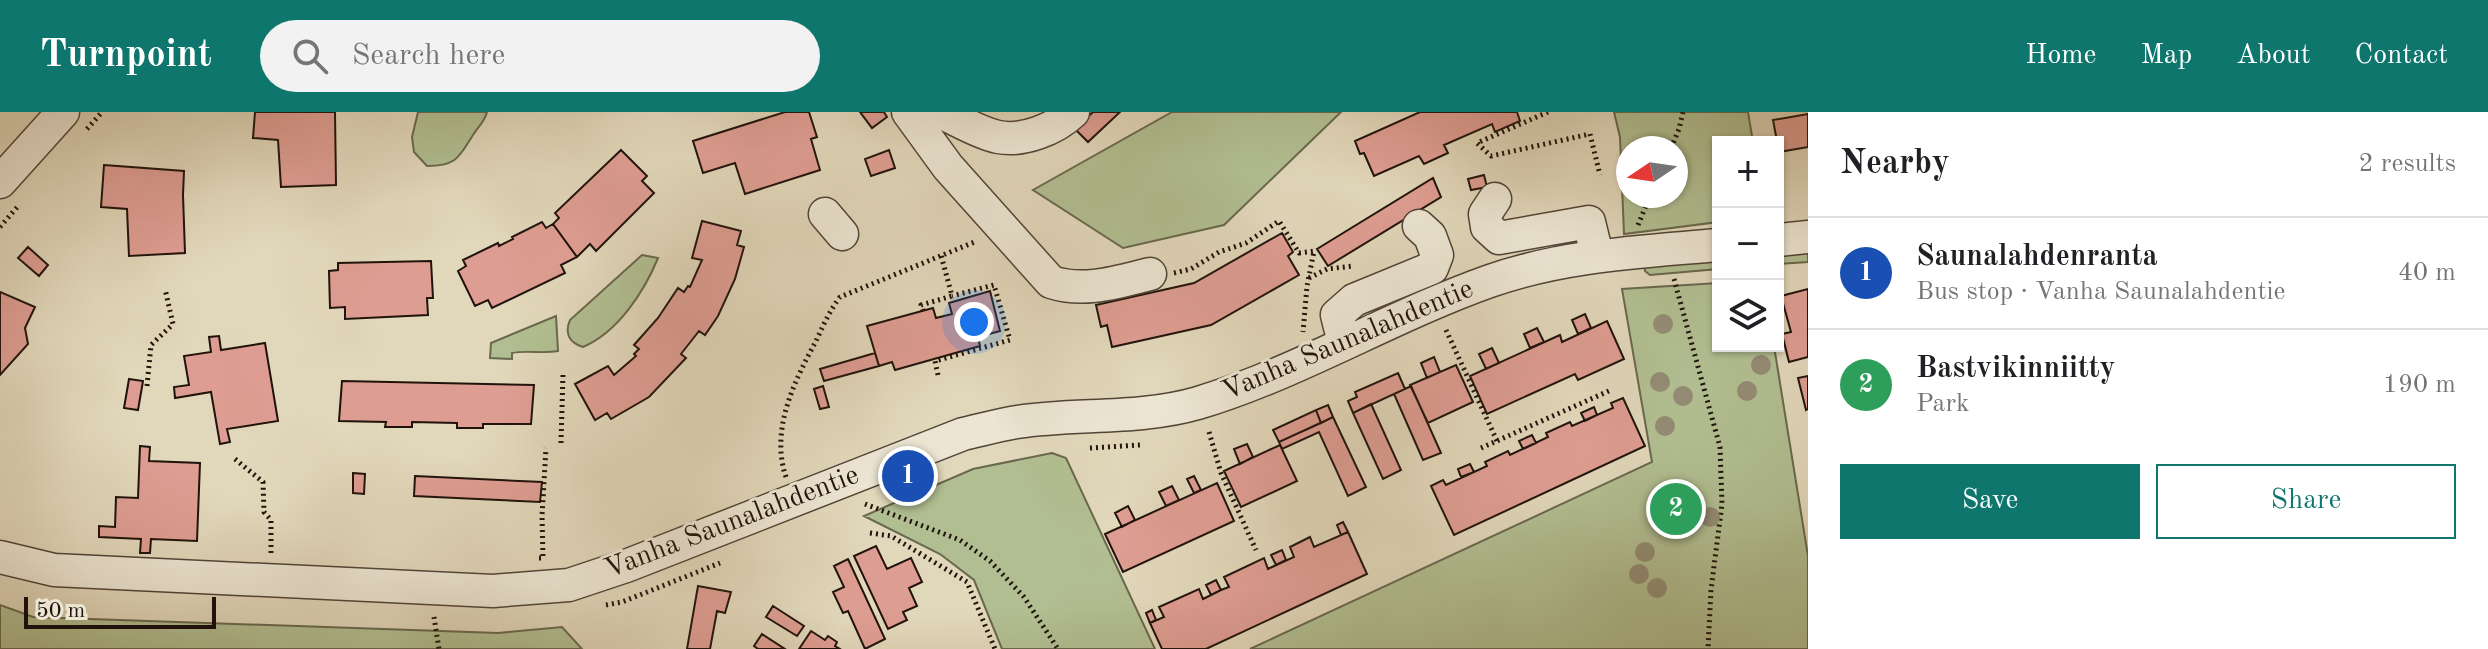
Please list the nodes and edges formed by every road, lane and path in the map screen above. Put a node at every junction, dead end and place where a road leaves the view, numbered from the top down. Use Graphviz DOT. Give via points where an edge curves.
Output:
graph roads {
  1 [pos="63,112"];
  2 [pos="908,112"];
  3 [pos="940,112"];
  4 [pos="1073,112"];
  5 [pos="1548,112"];
  6 [pos="1683,112"];
  7 [pos="1676,136"];
  8 [pos="1600,175"];
  9 [pos="0,182"];
  10 [pos="1495,199"];
  11 [pos="1645,208"];
  12 [pos="1419,226"];
  13 [pos="1634,236"];
  14 [pos="1808,237"];
  15 [pos="1784,239"];
  16 [pos="1712,245"];
  17 [pos="960,247"];
  18 [pos="941,255"];
  19 [pos="1597,255"];
  20 [pos="1353,266"];
  21 [pos="1150,274"];
  22 [pos="1308,278"];
  23 [pos="1674,279"];
  24 [pos="165,289"];
  25 [pos="952,296"];
  26 [pos="923,311"];
  27 [pos="1304,321"];
  28 [pos="1446,330"];
  29 [pos="1344,343"];
  30 [pos="563,373"];
  31 [pos="938,375"];
  32 [pos="147,386"];
  33 [pos="1611,390"];
  34 [pos="1209,432"];
  35 [pos="1497,441"];
  36 [pos="561,443"];
  37 [pos="546,448"];
  38 [pos="1481,448"];
  39 [pos="235,459"];
  40 [pos="788,483"];
  41 [pos="865,504"];
  42 [pos="870,533"];
  43 [pos="1256,550"];
  44 [pos="0,557"];
  45 [pos="533,558"];
  46 [pos="270,559"];
  47 [pos="434,617"];
  48 [pos="439,649"];
  49 [pos="995,649"];
  50 [pos="1058,649"];
  51 [pos="1708,649"];
  1 -- 9 [label="street"];
  2 -- 21 [label="street" via="948,167 1051,282 1095,286"];
  3 -- 4 [label="street" via="998,137 1028,136"];
  5 -- 8 [label="path" via="1477,143 1491,156 1590,134"];
  6 -- 7 [label="path"];
  10 -- 19 [label="street" via="1485,214 1487,227 1499,238 1589,222"];
  11 -- 13 [label="path"];
  12 -- 29 [label="street" via="1430,236 1437,255 1432,268 1354,300 1337,315"];
  14 -- 15 [label="street"];
  16 -- 19 [label="street, Vanha Saunalahdentie"];
  17 -- 18 [label="path"];
  18 -- 25 [label="path"];
  18 -- 40 [label="path" via="846,293 835,304 785,414 780,448"];
  19 -- 29 [label="street, Vanha Saunalahdentie" via="1492,280"];
  20 -- 22 [label="path"];
  21 -- 22 [label="path" via="1191,269 1279,221 1299,253 1314,251"];
  22 -- 27 [label="path"];
  23 -- 51 [label="path" via="1720,447 1723,478"];
  24 -- 32 [label="path" via="173,324 151,345"];
  25 -- 26 [label="path" via="921,305"];
  25 -- 31 [label="path" via="994,285 1010,340 935,361"];
  28 -- 35 [label="path"];
  29 -- 44 [label="street, Vanha Saunalahdentie" via="1197,403 1154,412 1017,422 963,434 569,585 493,591 353,585 54,570"];
  30 -- 36 [label="path"];
  33 -- 35 [label="path"];
  34 -- 43 [label="path" via="1221,473"];
  35 -- 38 [label="path"];
  37 -- 45 [label="path" via="543,558"];
  39 -- 46 [label="path" via="263,482 264,512 271,520"];
  41 -- 50 [label="path" via="960,540 990,561 1024,597"];
  42 -- 49 [label="path" via="891,536 967,582"];
  47 -- 48 [label="path"];
}
